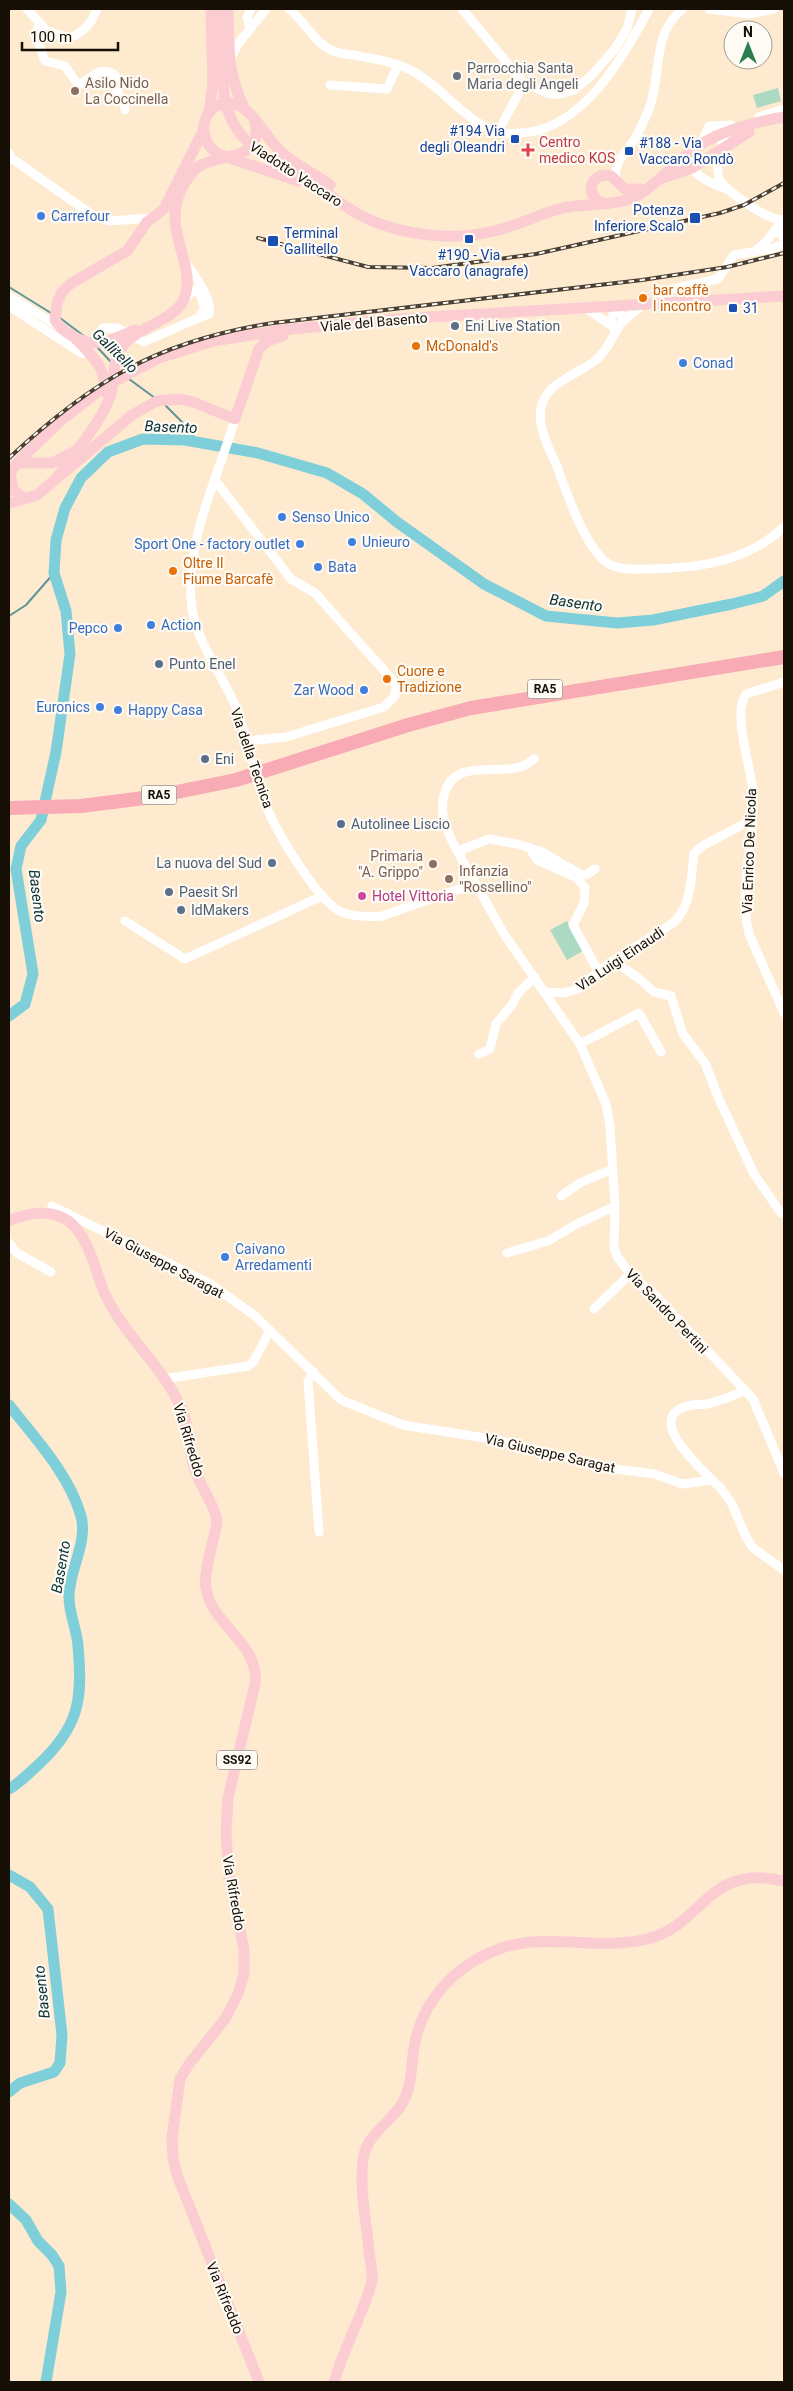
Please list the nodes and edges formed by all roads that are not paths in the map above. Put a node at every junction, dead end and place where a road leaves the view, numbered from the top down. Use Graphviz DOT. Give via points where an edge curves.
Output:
graph roads {
  1 [pos="27,9"];
  2 [pos="97,9"];
  3 [pos="210,9"];
  4 [pos="220,9"];
  5 [pos="228,9"];
  6 [pos="251,9"];
  7 [pos="266,9"];
  8 [pos="289,9"];
  9 [pos="462,9"];
  10 [pos="632,9"];
  11 [pos="649,9"];
  12 [pos="683,9"];
  13 [pos="709,9"];
  14 [pos="774,9"];
  15 [pos="734,11"];
  16 [pos="40,23"];
  17 [pos="250,28"];
  18 [pos="229,31"];
  19 [pos="243,37"];
  20 [pos="230,60"];
  21 [pos="398,65"];
  22 [pos="524,83"];
  23 [pos="330,85"];
  24 [pos="244,108"];
  25 [pos="784,109"];
  26 [pos="125,110"];
  27 [pos="209,113"];
  28 [pos="784,117"];
  29 [pos="784,122"];
  30 [pos="255,123"];
  31 [pos="728,129"];
  32 [pos="203,131"];
  33 [pos="498,132"];
  34 [pos="701,145"];
  35 [pos="720,151"];
  36 [pos="9,156"];
  37 [pos="622,156"];
  38 [pos="225,157"];
  39 [pos="692,168"];
  40 [pos="595,179"];
  41 [pos="617,182"];
  42 [pos="654,183"];
  43 [pos="731,191"];
  44 [pos="607,203"];
  45 [pos="560,209"];
  46 [pos="784,212"];
  47 [pos="762,213"];
  48 [pos="151,218"];
  49 [pos="782,221"];
  50 [pos="396,229"];
  51 [pos="784,237"];
  52 [pos="784,244"];
  53 [pos="754,252"];
  54 [pos="184,262"];
  55 [pos="9,296"];
  56 [pos="784,296"];
  57 [pos="184,300"];
  58 [pos="662,304"];
  59 [pos="642,305"];
  60 [pos="9,306"];
  61 [pos="616,308"];
  62 [pos="587,309"];
  63 [pos="198,318"];
  64 [pos="622,322"];
  65 [pos="148,325"];
  66 [pos="61,328"];
  67 [pos="306,328"];
  68 [pos="613,328"];
  69 [pos="246,335"];
  70 [pos="72,336"];
  71 [pos="262,344"];
  72 [pos="106,404"];
  73 [pos="235,419"];
  74 [pos="76,450"];
  75 [pos="17,463"];
  76 [pos="9,473"];
  77 [pos="58,476"];
  78 [pos="215,480"];
  79 [pos="24,498"];
  80 [pos="9,503"];
  81 [pos="784,528"];
  82 [pos="784,651"];
  83 [pos="784,657"];
  84 [pos="784,682"];
  85 [pos="248,741"];
  86 [pos="312,752"];
  87 [pos="534,759"];
  88 [pos="11,804"];
  89 [pos="752,820"];
  90 [pos="528,847"];
  91 [pos="460,856"];
  92 [pos="595,869"];
  93 [pos="473,881"];
  94 [pos="322,896"];
  95 [pos="125,921"];
  96 [pos="613,961"];
  97 [pos="598,971"];
  98 [pos="535,978"];
  99 [pos="545,992"];
  100 [pos="784,1013"];
  101 [pos="580,1044"];
  102 [pos="661,1052"];
  103 [pos="479,1054"];
  104 [pos="612,1169"];
  105 [pos="561,1196"];
  106 [pos="52,1206"];
  107 [pos="615,1206"];
  108 [pos="781,1213"];
  109 [pos="9,1221"];
  110 [pos="9,1243"];
  111 [pos="507,1253"];
  112 [pos="51,1272"];
  113 [pos="630,1274"];
  114 [pos="594,1309"];
  115 [pos="270,1330"];
  116 [pos="314,1372"];
  117 [pos="164,1379"];
  118 [pos="744,1391"];
  119 [pos="784,1473"];
  120 [pos="712,1480"];
  121 [pos="318,1532"];
  122 [pos="784,1570"];
  123 [pos="784,1881"];
  124 [pos="258,2382"];
  125 [pos="334,2382"];
  1 -- 16 [label="street"];
  2 -- 16 [label="street" via="83,32 70,38 47,31"];
  3 -- 27 [label="main road" via="213,84"];
  4 -- 50 [label="main road, Viadotto Vaccaro" via="224,96 238,133 251,147 359,214"];
  5 -- 18 [label="main road"];
  6 -- 17 [label="street" via="247,17"];
  7 -- 17 [label="street"];
  8 -- 21 [label="street" via="301,18 319,41 335,52"];
  9 -- 22 [label="street"];
  10 -- 22 [label="street" via="627,29 614,50 574,90 549,94"];
  11 -- 33 [label="street" via="612,72 583,104 542,130"];
  12 -- 37 [label="street" via="664,32 651,104 643,125"];
  13 -- 15 [label="street"];
  14 -- 15 [label="street" via="758,13"];
  16 -- 26 [label="street" via="35,34 45,61 64,66 78,85 99,71 114,74"];
  17 -- 19 [label="street"];
  18 -- 19 [label="street"];
  18 -- 20 [label="main road"];
  19 -- 20 [label="street"];
  20 -- 24 [label="main road" via="234,88"];
  21 -- 23 [label="street" via="387,89"];
  21 -- 33 [label="street" via="419,74 470,117"];
  22 -- 33 [label="street"];
  24 -- 27 [label="main road" via="230,103"];
  24 -- 30 [label="main road"];
  25 -- 31 [label="street"];
  27 -- 32 [label="main road"];
  28 -- 31 [label="main road"];
  29 -- 35 [label="main road" via="742,134"];
  30 -- 38 [label="main road" via="256,133 251,147 238,156"];
  30 -- 50 [label="main road" via="281,153"];
  31 -- 34 [label="main road"];
  31 -- 35 [label="street"];
  32 -- 38 [label="main road" via="210,149"];
  32 -- 48 [label="main road" via="164,209"];
  34 -- 35 [label="street" via="715,143"];
  34 -- 39 [label="street" via="690,160"];
  34 -- 42 [label="main road"];
  35 -- 39 [label="main road"];
  35 -- 43 [label="street" via="717,176"];
  36 -- 48 [label="street" via="94,216 109,220"];
  37 -- 40 [label="street"];
  37 -- 41 [label="street" via="615,170"];
  38 -- 50 [label="main road" via="293,179 356,220"];
  38 -- 54 [label="main road" via="197,167 181,191 176,236"];
  39 -- 42 [label="main road"];
  39 -- 43 [label="street" via="704,178"];
  40 -- 41 [label="main road" via="607,175"];
  40 -- 44 [label="main road" via="592,194 596,200"];
  40 -- 45 [label="main road" via="581,196"];
  41 -- 42 [label="main road" via="629,190"];
  41 -- 44 [label="main road" via="618,195"];
  42 -- 44 [label="main road" via="634,196"];
  43 -- 47 [label="street"];
  44 -- 45 [label="main road"];
  45 -- 50 [label="main road" via="510,227 474,235"];
  46 -- 47 [label="street" via="774,216"];
  47 -- 49 [label="street"];
  48 -- 66 [label="main road" via="128,252 70,284 62,292 57,303 56,320"];
  49 -- 51 [label="street" via="779,233"];
  49 -- 53 [label="street"];
  52 -- 53 [label="street"];
  53 -- 58 [label="street" via="732,257 718,279 668,290 662,295"];
  54 -- 57 [label="main road" via="187,289"];
  54 -- 63 [label="street" via="211,308 210,314"];
  55 -- 66 [label="street"];
  56 -- 58 [label="main road, Viale del Basento"];
  57 -- 63 [label="street" via="194,290 199,292 205,308"];
  57 -- 65 [label="main road" via="169,315"];
  58 -- 59 [label="main road, Viale del Basento"];
  59 -- 61 [label="main road, Viale del Basento"];
  59 -- 64 [label="street"];
  60 -- 63 [label="street" via="81,353 86,351 100,330 110,326 144,342"];
  61 -- 62 [label="main road, Viale del Basento"];
  61 -- 64 [label="street"];
  61 -- 68 [label="street"];
  62 -- 67 [label="main road, Viale del Basento" via="396,319"];
  62 -- 68 [label="street"];
  64 -- 68 [label="street"];
  65 -- 70 [label="main road" via="104,343 86,342"];
  65 -- 72 [label="main road" via="129,339 119,352"];
  66 -- 70 [label="main road"];
  67 -- 69 [label="main road, Viale del Basento"];
  67 -- 71 [label="main road"];
  68 -- 81 [label="street" via="605,350 550,392 542,402 540,413 540,424 560,475 594,549 614,566 632,570 690,567 715,564 748,552"];
  69 -- 71 [label="main road" via="260,338"];
  69 -- 75 [label="main road, Viale del Basento" via="199,345 144,365 104,387 59,422"];
  70 -- 72 [label="main road" via="100,365 106,384"];
  71 -- 73 [label="main road, Via della Tecnica"];
  72 -- 74 [label="main road" via="100,418"];
  73 -- 77 [label="main road" via="193,402 174,398 157,401 132,415"];
  73 -- 78 [label="street, Via della Tecnica"];
  74 -- 75 [label="main road" via="52,463"];
  74 -- 77 [label="main road"];
  75 -- 76 [label="main road, Viale del Basento"];
  76 -- 79 [label="main road" via="13,490"];
  77 -- 79 [label="main road" via="37,495"];
  78 -- 85 [label="street, Via della Tecnica" via="194,553 191,600 202,642 236,708"];
  78 -- 85 [label="street" via="291,579 315,593 396,684 395,696 384,707 286,737"];
  79 -- 80 [label="main road"];
  82 -- 86 [label="highway, RA5" via="509,695 383,725"];
  83 -- 86 [label="highway, RA5" via="470,708"];
  84 -- 89 [label="street, Via Enrico De Nicola" via="750,691 742,698 742,740 753,792"];
  85 -- 94 [label="street, Via della Tecnica" via="267,808 287,845"];
  86 -- 88 [label="highway, RA5" via="152,797"];
  87 -- 91 [label="street" via="520,767 469,772 450,780 441,810"];
  89 -- 96 [label="street, Via Luigi Einaudi" via="694,853 687,903 679,918"];
  89 -- 100 [label="street, Via Enrico De Nicola" via="747,922"];
  90 -- 91 [label="street" via="489,839 463,849"];
  90 -- 92 [label="street" via="578,874 586,875"];
  90 -- 97 [label="street" via="537,860 577,878 584,888 584,903 573,924"];
  91 -- 93 [label="street, Via Sandro Pertini"];
  93 -- 94 [label="street" via="382,916 342,913"];
  93 -- 98 [label="street, Via Sandro Pertini"];
  94 -- 95 [label="street" via="194,958 185,959"];
  96 -- 97 [label="street, Via Luigi Einaudi"];
  96 -- 108 [label="street" via="654,992 671,996 683,1034 705,1062 754,1174"];
  97 -- 99 [label="street, Via Luigi Einaudi" via="578,989 564,993"];
  98 -- 99 [label="street, Via Sandro Pertini"];
  98 -- 103 [label="street" via="518,993 498,1021 490,1049"];
  99 -- 101 [label="street, Via Sandro Pertini"];
  101 -- 102 [label="street" via="639,1013"];
  101 -- 104 [label="street, Via Sandro Pertini" via="609,1112"];
  104 -- 105 [label="street" via="580,1183"];
  104 -- 107 [label="street, Via Sandro Pertini"];
  106 -- 115 [label="street, Via Giuseppe Saragat" via="209,1283"];
  107 -- 111 [label="street" via="548,1241"];
  107 -- 113 [label="street, Via Sandro Pertini" via="614,1248"];
  109 -- 117 [label="main road, Via Rifreddo / SS92" via="43,1213 73,1225 83,1240 113,1310 126,1332"];
  110 -- 112 [label="street" via="17,1253"];
  113 -- 114 [label="street"];
  113 -- 118 [label="street, Via Sandro Pertini" via="656,1296"];
  115 -- 116 [label="street, Via Giuseppe Saragat"];
  115 -- 117 [label="street" via="254,1361 248,1366"];
  116 -- 120 [label="street, Via Giuseppe Saragat" via="341,1400 403,1424 498,1440 607,1468 655,1474 682,1484"];
  116 -- 121 [label="street" via="308,1381"];
  117 -- 124 [label="main road, Via Rifreddo / SS92" via="185,1416 195,1469 216,1516 206,1573 207,1597 219,1619 249,1652 256,1673 226,1819 228,1868 243,1941 244,1974 225,2019 180,2079 172,2138 180,2184"];
  118 -- 119 [label="street, Via Sandro Pertini" via="753,1399"];
  118 -- 120 [label="street" via="706,1404 681,1408 673,1416 672,1434"];
  120 -- 122 [label="street" via="732,1504 752,1547"];
  123 -- 125 [label="main road" via="768,1878 722,1886 674,1928 647,1939 509,1946 472,1963 444,1986 426,2011 420,2026 404,2102 378,2130 364,2153 362,2177 372,2281"];
}
